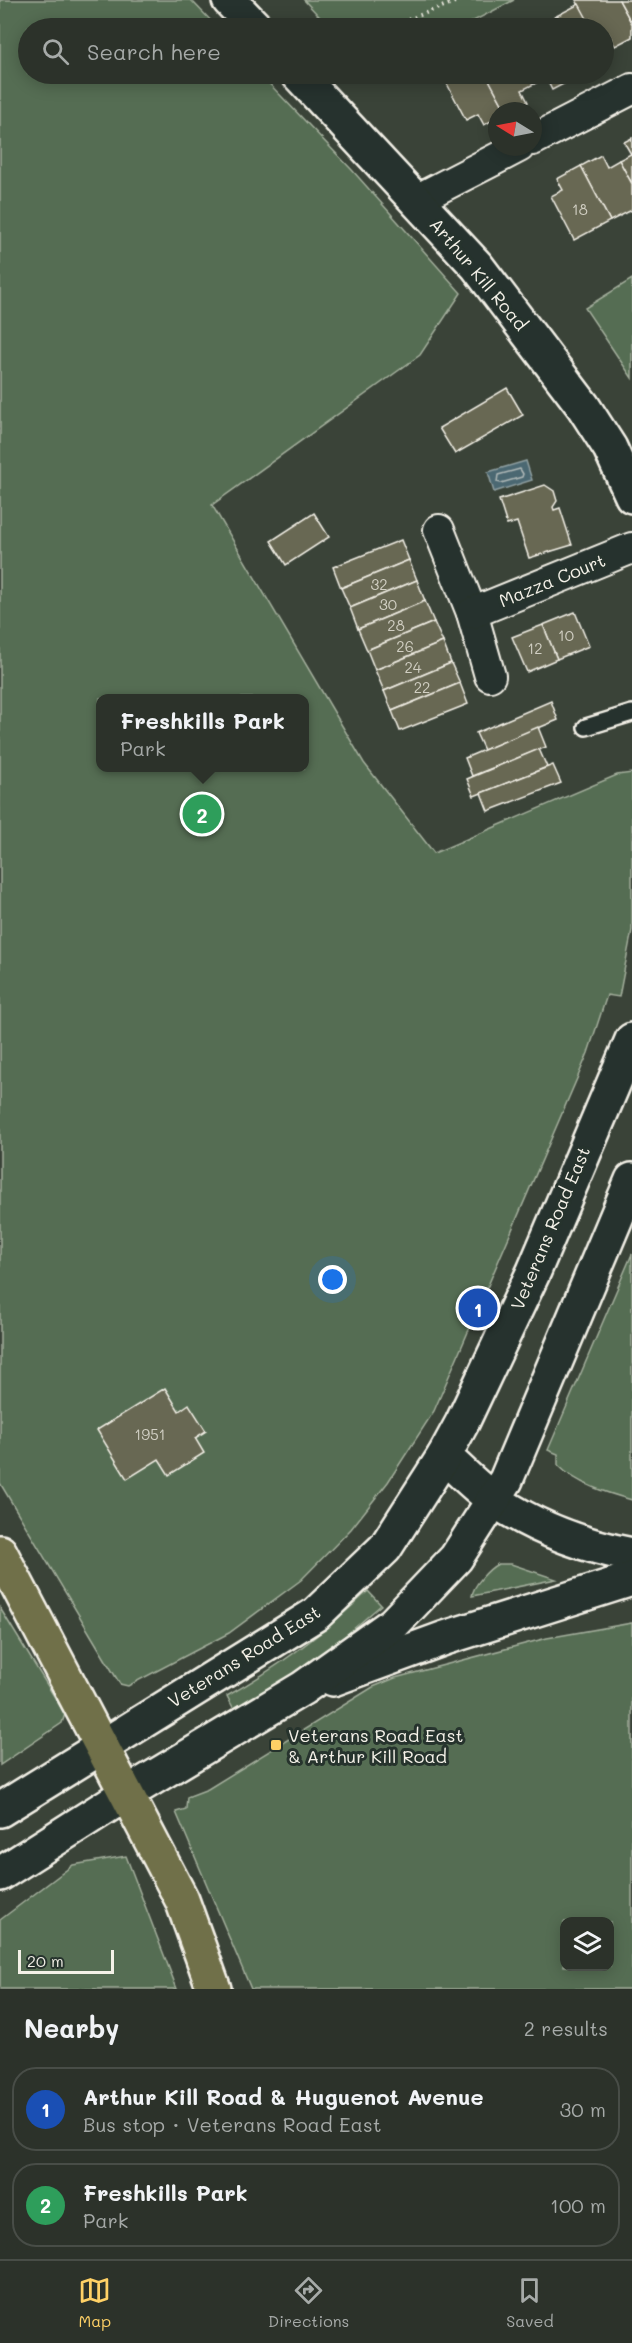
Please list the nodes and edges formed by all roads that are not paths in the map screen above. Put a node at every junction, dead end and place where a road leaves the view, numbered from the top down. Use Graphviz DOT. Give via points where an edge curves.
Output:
graph roads {
  1 [pos="229,0"];
  2 [pos="246,18"];
  3 [pos="307,84"];
  4 [pos="632,89"];
  5 [pos="542,135"];
  6 [pos="502,156"];
  7 [pos="416,200"];
  8 [pos="632,496"];
  9 [pos="439,530"];
  10 [pos="632,548"];
  11 [pos="472,613"];
  12 [pos="490,676"];
  13 [pos="632,713"];
  14 [pos="586,726"];
  15 [pos="632,1040"];
  16 [pos="632,1180"];
  17 [pos="444,1456"];
  18 [pos="495,1501"];
  19 [pos="0,1552"];
  20 [pos="632,1555"];
  21 [pos="632,1579"];
  22 [pos="303,1688"];
  23 [pos="102,1747"];
  24 [pos="126,1794"];
  25 [pos="0,1810"];
  26 [pos="0,1874"];
  27 [pos="213,1989"];
  1 -- 2 [label="street"];
  3 -- 7 [label="street, Arthur Kill Road"];
  4 -- 5 [label="street"];
  6 -- 7 [label="street"];
  7 -- 8 [label="street, Arthur Kill Road" via="477,266 583,406 610,448"];
  9 -- 11 [label="street"];
  10 -- 11 [label="street, Mazza Court"];
  11 -- 12 [label="street"];
  13 -- 14 [label="lane"];
  15 -- 17 [label="street, Veterans Road East" via="534,1271"];
  16 -- 18 [label="street"];
  17 -- 18 [label="street"];
  17 -- 23 [label="street, Veterans Road East" via="384,1548 316,1614"];
  18 -- 20 [label="street" via="556,1532 605,1550"];
  18 -- 22 [label="street" via="456,1558 393,1624"];
  19 -- 23 [label="highway"];
  21 -- 22 [label="street"];
  22 -- 24 [label="street"];
  23 -- 24 [label="highway"];
  23 -- 25 [label="street"];
  24 -- 26 [label="street"];
  24 -- 27 [label="highway" via="182,1900"];
}
